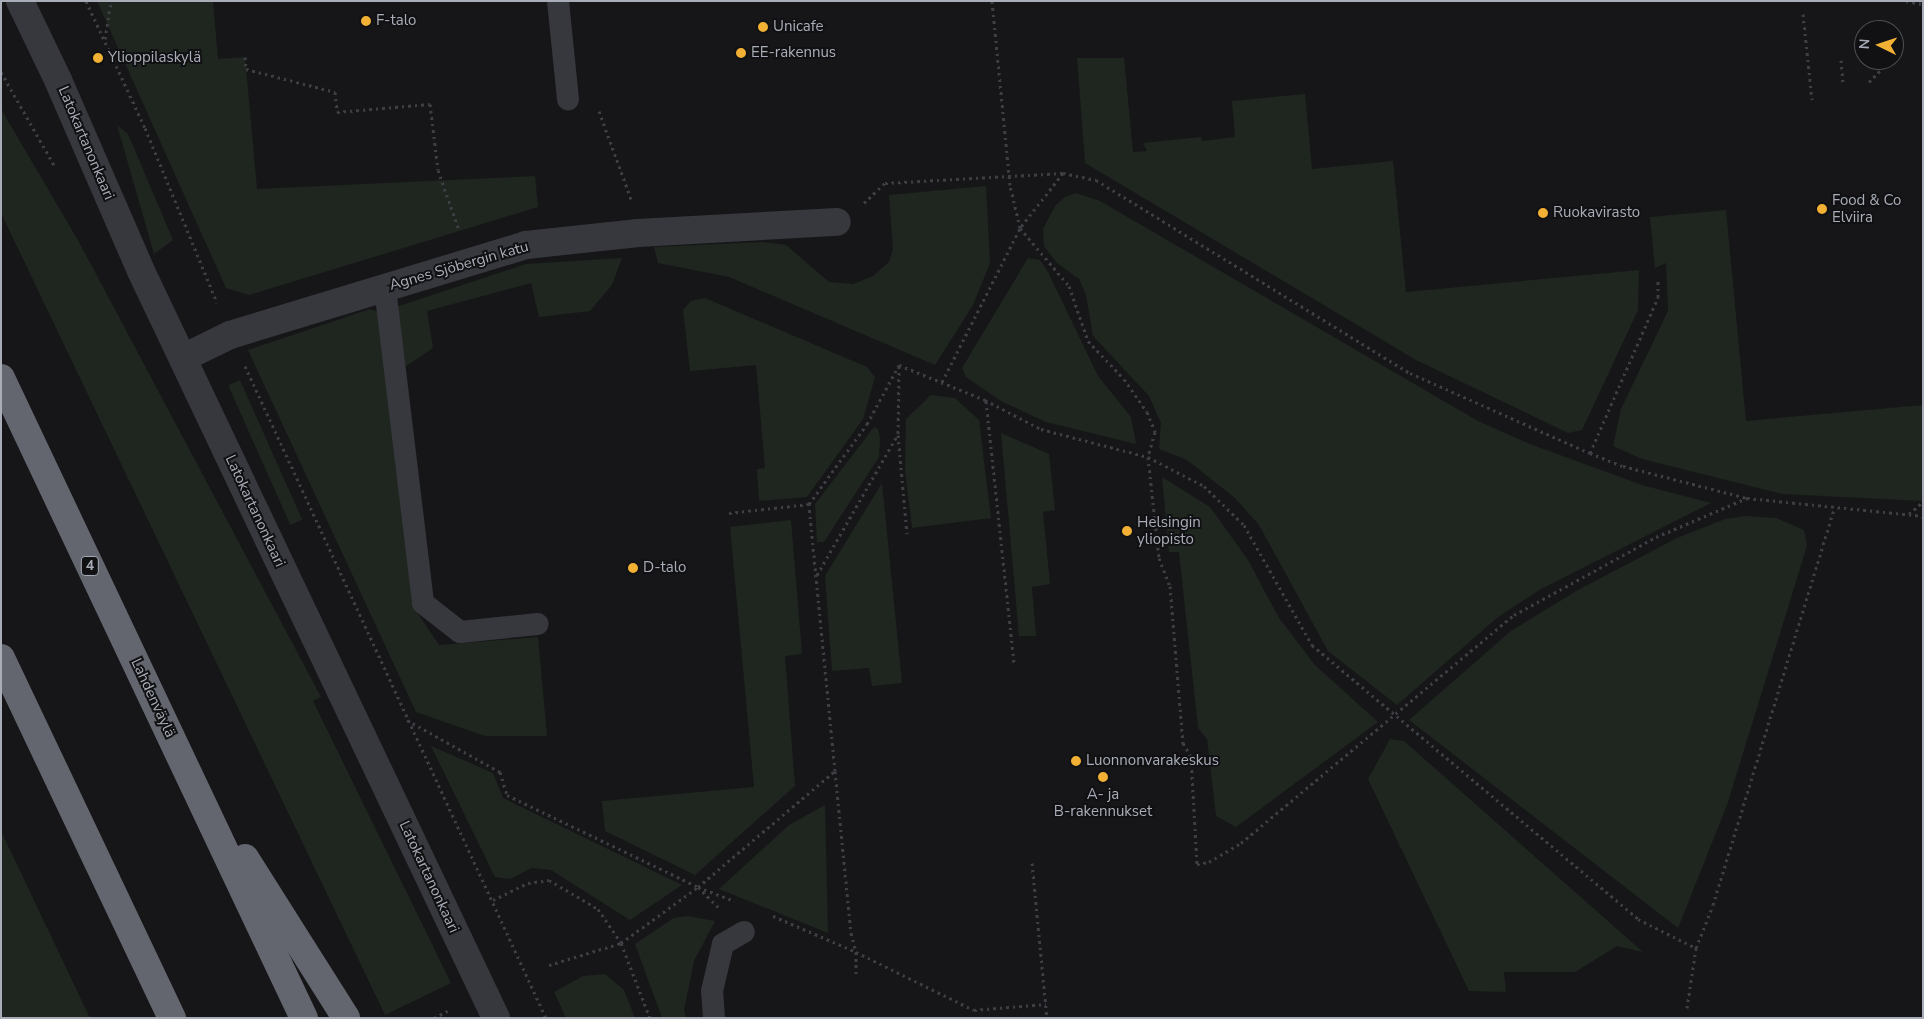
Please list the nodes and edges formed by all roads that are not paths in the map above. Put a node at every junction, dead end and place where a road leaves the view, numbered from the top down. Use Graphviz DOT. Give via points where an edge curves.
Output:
graph roads {
  1 [pos="20,1"];
  2 [pos="558,1"];
  3 [pos="568,99"];
  4 [pos="837,222"];
  5 [pos="386,288"];
  6 [pos="183,358"];
  7 [pos="1,378"];
  8 [pos="538,624"];
  9 [pos="1,658"];
  10 [pos="180,755"];
  11 [pos="744,932"];
  12 [pos="172,1018"];
  13 [pos="304,1018"];
  14 [pos="346,1018"];
  15 [pos="496,1018"];
  16 [pos="714,1018"];
  1 -- 6 [label="street, Latokartanonkaari"];
  2 -- 3 [label="lane"];
  4 -- 5 [label="street, Agnes Sjöbergin katu" via="638,233 526,245"];
  5 -- 6 [label="street, Agnes Sjöbergin katu" via="230,334"];
  5 -- 8 [label="lane" via="423,603 460,632"];
  6 -- 15 [label="street, Latokartanonkaari"];
  7 -- 10 [label="highway, Lahdenväylä / 4"];
  9 -- 12 [label="highway"];
  10 -- 13 [label="highway, Lahdenväylä / 4"];
  10 -- 14 [label="highway"];
  11 -- 16 [label="lane" via="724,944 712,991"];
}
